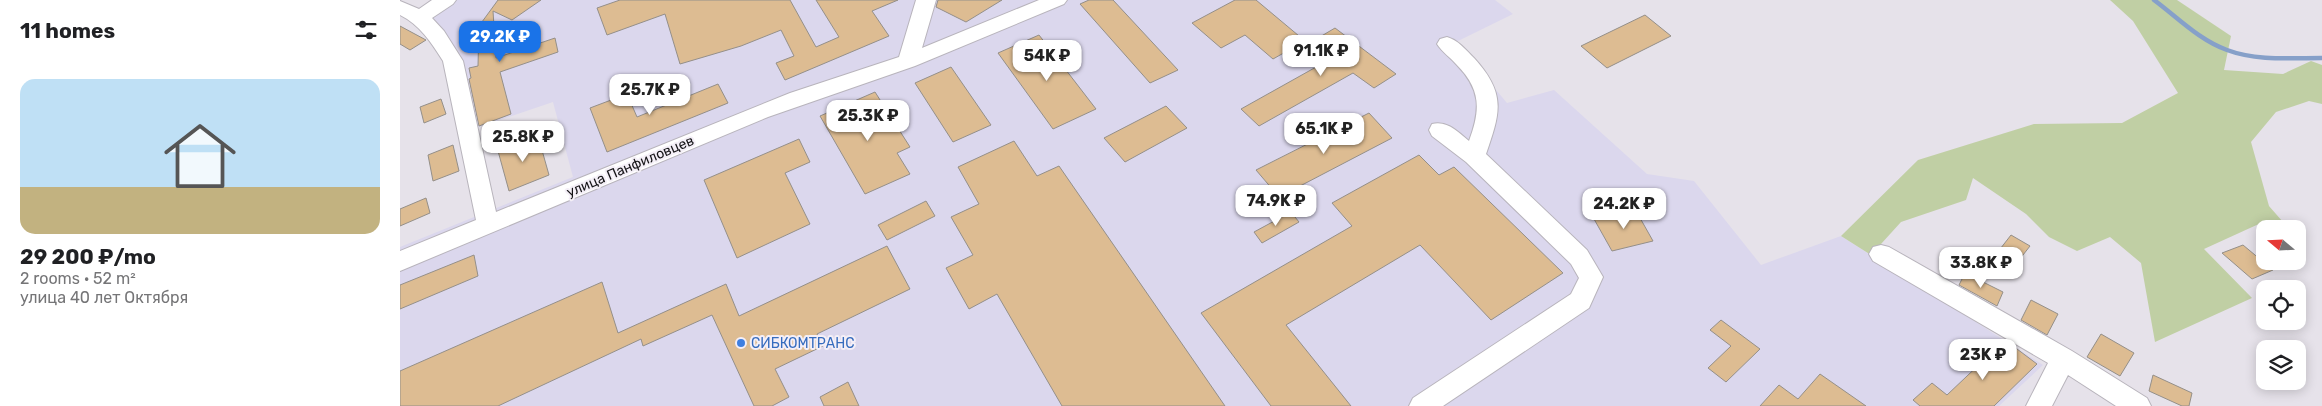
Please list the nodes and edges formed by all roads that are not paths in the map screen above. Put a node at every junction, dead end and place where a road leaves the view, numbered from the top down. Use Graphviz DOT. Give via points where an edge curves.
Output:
graph roads {
  1 [pos="446,0"];
  2 [pos="926,0"];
  3 [pos="1057,0"];
  4 [pos="400,7"];
  5 [pos="420,17"];
  6 [pos="1447,44"];
  7 [pos="908,61"];
  8 [pos="1440,130"];
  9 [pos="1474,156"];
  10 [pos="488,225"];
  11 [pos="1881,254"];
  12 [pos="400,261"];
  13 [pos="2063,359"];
  14 [pos="1422,406"];
  15 [pos="2039,406"];
  16 [pos="2138,406"];
  1 -- 5 [label="street"];
  2 -- 7 [label="street"];
  3 -- 7 [label="street, улица Панфиловцев"];
  4 -- 5 [label="street"];
  5 -- 10 [label="street" via="453,61"];
  6 -- 9 [label="street" via="1464,58 1486,93 1487,118"];
  7 -- 10 [label="street, улица Панфиловцев" via="779,105"];
  8 -- 9 [label="street"];
  9 -- 14 [label="street" via="1579,257 1590,277 1580,301"];
  10 -- 12 [label="street, улица Панфиловцев"];
  11 -- 13 [label="street"];
  13 -- 15 [label="street"];
  13 -- 16 [label="street"];
}
